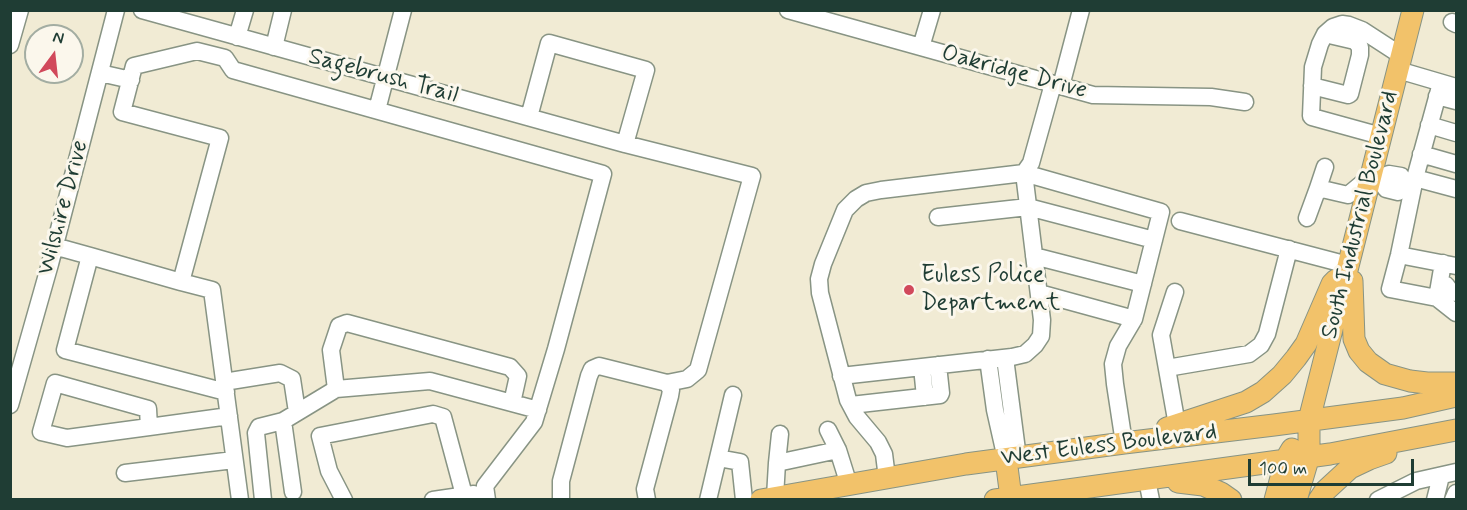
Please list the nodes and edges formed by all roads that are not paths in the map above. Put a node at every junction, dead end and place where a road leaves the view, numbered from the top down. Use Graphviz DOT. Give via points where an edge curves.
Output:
graph roads {
  1 [pos="20,10"];
  2 [pos="116,10"];
  3 [pos="142,10"];
  4 [pos="245,10"];
  5 [pos="283,10"];
  6 [pos="403,10"];
  7 [pos="788,10"];
  8 [pos="932,10"];
  9 [pos="1081,10"];
  10 [pos="1413,10"];
  11 [pos="1325,34"];
  12 [pos="237,37"];
  13 [pos="10,45"];
  14 [pos="274,47"];
  15 [pos="921,48"];
  16 [pos="1400,63"];
  17 [pos="100,73"];
  18 [pos="385,78"];
  19 [pos="131,80"];
  20 [pos="1057,85"];
  21 [pos="1312,86"];
  22 [pos="1445,89"];
  23 [pos="1456,101"];
  24 [pos="1245,102"];
  25 [pos="377,110"];
  26 [pos="529,117"];
  27 [pos="1429,125"];
  28 [pos="1456,133"];
  29 [pos="1381,136"];
  30 [pos="625,144"];
  31 [pos="1421,154"];
  32 [pos="1456,164"];
  33 [pos="1325,167"];
  34 [pos="1024,173"];
  35 [pos="1375,177"];
  36 [pos="1411,184"];
  37 [pos="1318,188"];
  38 [pos="1456,189"];
  39 [pos="1028,207"];
  40 [pos="938,218"];
  41 [pos="1307,218"];
  42 [pos="1180,221"];
  43 [pos="1154,240"];
  44 [pos="54,246"];
  45 [pos="1289,249"];
  46 [pos="1399,255"];
  47 [pos="90,256"];
  48 [pos="1034,256"];
  49 [pos="1349,262"];
  50 [pos="1448,281"];
  51 [pos="181,282"];
  52 [pos="1143,284"];
  53 [pos="1175,292"];
  54 [pos="1038,293"];
  55 [pos="1456,313"];
  56 [pos="1134,319"];
  57 [pos="1005,358"];
  58 [pos="988,360"];
  59 [pos="930,366"];
  60 [pos="1167,368"];
  61 [pos="841,376"];
  62 [pos="667,383"];
  63 [pos="1456,383"];
  64 [pos="225,387"];
  65 [pos="336,389"];
  66 [pos="733,395"];
  67 [pos="1456,396"];
  68 [pos="1011,399"];
  69 [pos="994,402"];
  70 [pos="512,403"];
  71 [pos="10,405"];
  72 [pos="851,405"];
  73 [pos="538,410"];
  74 [pos="229,416"];
  75 [pos="290,417"];
  76 [pos="1309,420"];
  77 [pos="1177,425"];
  78 [pos="149,427"];
  79 [pos="828,430"];
  80 [pos="1456,430"];
  81 [pos="780,434"];
  82 [pos="1124,442"];
  83 [pos="838,450"];
  84 [pos="1309,456"];
  85 [pos="718,458"];
  86 [pos="1012,458"];
  87 [pos="1286,459"];
  88 [pos="234,460"];
  89 [pos="777,463"];
  90 [pos="125,472"];
  91 [pos="1448,474"];
  92 [pos="887,478"];
  93 [pos="849,485"];
  94 [pos="1154,485"];
  95 [pos="293,492"];
  96 [pos="1456,493"];
  97 [pos="464,495"];
  98 [pos="487,496"];
  99 [pos="768,498"];
  100 [pos="1006,499"];
  101 [pos="240,500"];
  102 [pos="263,500"];
  103 [pos="344,500"];
  104 [pos="433,500"];
  105 [pos="561,500"];
  106 [pos="647,500"];
  107 [pos="708,500"];
  108 [pos="744,500"];
  109 [pos="830,500"];
  110 [pos="1231,500"];
  111 [pos="1275,500"];
  112 [pos="1296,500"];
  113 [pos="1319,500"];
  114 [pos="1378,500"];
  115 [pos="1435,500"];
  116 [pos="1453,500"];
  1 -- 13 [label="street"];
  2 -- 17 [label="street, Wilshire Drive"];
  3 -- 12 [label="street, Sagebrush Trail"];
  4 -- 12 [label="street"];
  5 -- 14 [label="street"];
  6 -- 18 [label="street"];
  7 -- 15 [label="street, Oakridge Drive"];
  8 -- 15 [label="street"];
  9 -- 20 [label="street"];
  10 -- 16 [label="main road, South Industrial Boulevard"];
  11 -- 16 [label="street" via="1342,24 1355,26"];
  11 -- 21 [label="street" via="1313,67"];
  11 -- 21 [label="street" via="1355,41 1360,55 1350,94"];
  12 -- 14 [label="street, Sagebrush Trail"];
  14 -- 18 [label="street, Sagebrush Trail"];
  15 -- 20 [label="street, Oakridge Drive"];
  16 -- 22 [label="street"];
  16 -- 29 [label="main road, South Industrial Boulevard"];
  17 -- 19 [label="street"];
  17 -- 44 [label="street, Wilshire Drive"];
  18 -- 25 [label="street"];
  18 -- 26 [label="street, Sagebrush Trail"];
  19 -- 25 [label="street" via="134,66 197,51 225,58 233,70"];
  19 -- 51 [label="street" via="122,112 220,138"];
  20 -- 24 [label="street, Oakridge Drive" via="1093,95 1211,97"];
  20 -- 34 [label="street" via="1031,163"];
  21 -- 29 [label="street" via="1312,117"];
  22 -- 23 [label="street"];
  22 -- 27 [label="street"];
  25 -- 73 [label="street" via="603,174"];
  26 -- 30 [label="street, Sagebrush Trail"];
  26 -- 30 [label="street" via="549,43 646,70"];
  27 -- 28 [label="street"];
  27 -- 31 [label="street"];
  29 -- 35 [label="main road, South Industrial Boulevard"];
  30 -- 62 [label="street, Sagebrush Trail" via="752,176 698,370 687,379"];
  31 -- 32 [label="street"];
  31 -- 36 [label="street"];
  33 -- 37 [label="street"];
  34 -- 39 [label="street"];
  34 -- 43 [label="street" via="1161,212"];
  34 -- 61 [label="street" via="866,193 845,210 819,279"];
  35 -- 36 [label="street" via="1401,176"];
  35 -- 37 [label="street" via="1348,195"];
  35 -- 49 [label="main road, South Industrial Boulevard"];
  36 -- 38 [label="street"];
  36 -- 46 [label="street"];
  37 -- 41 [label="street"];
  39 -- 40 [label="street"];
  39 -- 43 [label="street"];
  39 -- 48 [label="street"];
  42 -- 45 [label="street"];
  43 -- 52 [label="street"];
  44 -- 47 [label="street"];
  44 -- 71 [label="street, Wilshire Drive"];
  45 -- 49 [label="street"];
  45 -- 60 [label="street" via="1261,345 1249,354"];
  46 -- 50 [label="street"];
  46 -- 50 [label="street" via="1390,289"];
  47 -- 51 [label="street"];
  47 -- 64 [label="street" via="65,350"];
  48 -- 52 [label="street"];
  48 -- 54 [label="street"];
  49 -- 63 [label="main road" via="1354,339 1368,362 1385,374 1410,381"];
  49 -- 76 [label="main road, South Industrial Boulevard"];
  49 -- 77 [label="main road" via="1332,284 1305,344 1282,375 1246,402"];
  50 -- 55 [label="street"];
  51 -- 64 [label="street" via="212,290"];
  52 -- 56 [label="street"];
  53 -- 60 [label="street" via="1161,335"];
  54 -- 56 [label="street"];
  54 -- 57 [label="street" via="1041,336 1025,354"];
  56 -- 82 [label="street" via="1118,345 1113,364"];
  57 -- 58 [label="street"];
  57 -- 68 [label="street"];
  58 -- 59 [label="street"];
  58 -- 69 [label="street"];
  59 -- 61 [label="street"];
  59 -- 72 [label="street" via="939,395"];
  60 -- 77 [label="street"];
  61 -- 72 [label="street"];
  62 -- 105 [label="street" via="599,366 592,369 561,481"];
  62 -- 106 [label="street" via="670,396 645,489"];
  64 -- 74 [label="street"];
  64 -- 75 [label="street" via="280,373 292,379"];
  65 -- 70 [label="street" via="430,381"];
  65 -- 70 [label="street" via="331,350 339,326 347,323 510,367 518,376"];
  65 -- 75 [label="street"];
  66 -- 85 [label="street"];
  67 -- 76 [label="main road, West Euless Boulevard" via="1403,408"];
  68 -- 69 [label="street"];
  68 -- 86 [label="street"];
  69 -- 86 [label="street"];
  70 -- 73 [label="street"];
  72 -- 92 [label="street" via="884,454"];
  73 -- 98 [label="street" via="534,422 485,486"];
  74 -- 78 [label="street"];
  74 -- 88 [label="street"];
  75 -- 95 [label="street"];
  75 -- 102 [label="street" via="259,427 256,433"];
  76 -- 82 [label="main road, West Euless Boulevard"];
  76 -- 84 [label="main road, South Industrial Boulevard"];
  76 -- 87 [label="main road, South Industrial Boulevard"];
  77 -- 82 [label="main road"];
  78 -- 78 [label="street" via="67,438 41,432 55,383 148,409"];
  79 -- 83 [label="street"];
  80 -- 84 [label="main road, West Euless Boulevard"];
  80 -- 113 [label="main road" via="1350,468"];
  81 -- 89 [label="street"];
  82 -- 86 [label="main road, West Euless Boulevard"];
  83 -- 89 [label="street"];
  83 -- 93 [label="street"];
  84 -- 87 [label="main road, West Euless Boulevard"];
  84 -- 112 [label="main road, South Industrial Boulevard"];
  85 -- 107 [label="street"];
  85 -- 108 [label="street" via="740,462"];
  86 -- 92 [label="main road, West Euless Boulevard"];
  86 -- 100 [label="main road"];
  87 -- 94 [label="main road, West Euless Boulevard"];
  87 -- 111 [label="main road, South Industrial Boulevard"];
  88 -- 90 [label="street"];
  88 -- 101 [label="street"];
  89 -- 99 [label="street"];
  91 -- 114 [label="street" via="1416,481"];
  91 -- 115 [label="street"];
  92 -- 93 [label="main road, West Euless Boulevard"];
  93 -- 99 [label="main road, West Euless Boulevard"];
  93 -- 109 [label="main road"];
  94 -- 100 [label="main road, West Euless Boulevard"];
  94 -- 110 [label="main road" via="1203,485"];
  96 -- 116 [label="street"];
  97 -- 98 [label="street"];
  97 -- 103 [label="street" via="443,417 433,414 320,436 329,471"];
  97 -- 104 [label="street"];
}
